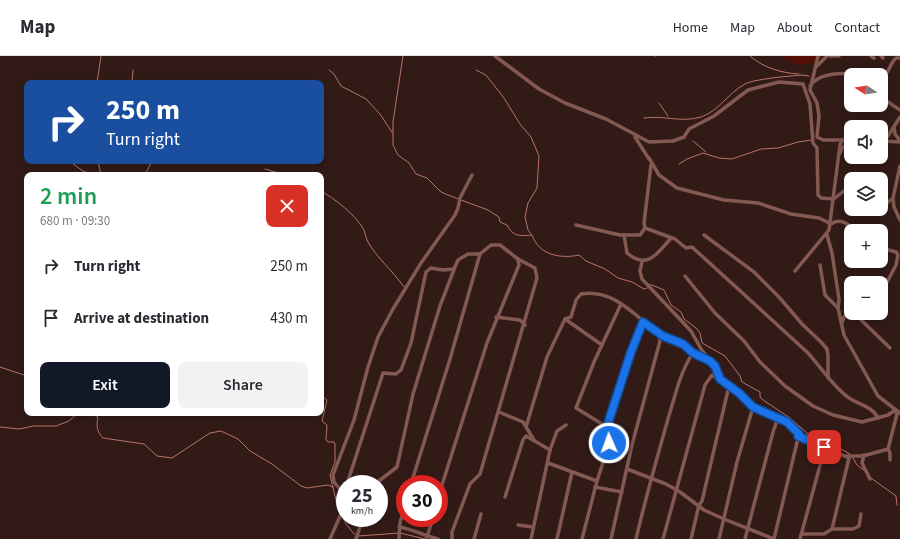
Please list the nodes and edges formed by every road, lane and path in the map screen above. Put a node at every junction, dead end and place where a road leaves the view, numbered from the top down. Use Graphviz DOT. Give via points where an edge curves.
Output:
graph roads {
  1 [pos="495,56"];
  2 [pos="818,56"];
  3 [pos="829,56"];
  4 [pos="839,56"];
  5 [pos="900,58"];
  6 [pos="816,67"];
  7 [pos="888,73"];
  8 [pos="844,75"];
  9 [pos="810,87"];
  10 [pos="888,102"];
  11 [pos="900,110"];
  12 [pos="900,117"];
  13 [pos="894,127"];
  14 [pos="888,134"];
  15 [pos="633,135"];
  16 [pos="842,140"];
  17 [pos="888,141"];
  18 [pos="900,142"];
  19 [pos="844,147"];
  20 [pos="839,156"];
  21 [pos="649,158"];
  22 [pos="900,166"];
  23 [pos="472,175"];
  24 [pos="844,191"];
  25 [pos="893,198"];
  26 [pos="834,199"];
  27 [pos="888,202"];
  28 [pos="900,220"];
  29 [pos="830,224"];
  30 [pos="845,224"];
  31 [pos="576,225"];
  32 [pos="645,228"];
  33 [pos="704,235"];
  34 [pos="826,235"];
  35 [pos="624,236"];
  36 [pos="671,238"];
  37 [pos="888,250"];
  38 [pos="899,253"];
  39 [pos="480,254"];
  40 [pos="518,259"];
  41 [pos="642,262"];
  42 [pos="820,265"];
  43 [pos="454,269"];
  44 [pos="796,271"];
  45 [pos="685,276"];
  46 [pos="888,280"];
  47 [pos="621,304"];
  48 [pos="838,308"];
  49 [pos="496,317"];
  50 [pos="565,319"];
  51 [pos="643,322"];
  52 [pos="841,324"];
  53 [pos="525,325"];
  54 [pos="659,334"];
  55 [pos="602,345"];
  56 [pos="890,348"];
  57 [pos="693,353"];
  58 [pos="710,361"];
  59 [pos="720,379"];
  60 [pos="828,379"];
  61 [pos="729,386"];
  62 [pos="753,407"];
  63 [pos="895,410"];
  64 [pos="499,412"];
  65 [pos="900,413"];
  66 [pos="778,418"];
  67 [pos="878,418"];
  68 [pos="566,425"];
  69 [pos="526,427"];
  70 [pos="607,427"];
  71 [pos="798,436"];
  72 [pos="534,440"];
  73 [pos="825,447"];
  74 [pos="888,449"];
  75 [pos="550,450"];
  76 [pos="864,455"];
  77 [pos="846,456"];
  78 [pos="890,460"];
  79 [pos="548,463"];
  80 [pos="627,469"];
  81 [pos="572,472"];
  82 [pos="350,475"];
  83 [pos="386,475"];
  84 [pos="414,475"];
  85 [pos="445,475"];
  86 [pos="651,478"];
  87 [pos="870,479"];
  88 [pos="596,481"];
  89 [pos="336,484"];
  90 [pos="595,487"];
  91 [pos="676,489"];
  92 [pos="622,492"];
  93 [pos="505,497"];
  94 [pos="699,505"];
  95 [pos="481,514"];
  96 [pos="861,514"];
  97 [pos="724,519"];
  98 [pos="518,524"];
  99 [pos="336,525"];
  100 [pos="360,527"];
  101 [pos="399,527"];
  102 [pos="430,527"];
  103 [pos="533,528"];
  104 [pos="748,528"];
  105 [pos="832,529"];
  106 [pos="801,534"];
  107 [pos="427,537"];
  108 [pos="330,539"];
  109 [pos="356,539"];
  110 [pos="398,539"];
  111 [pos="438,539"];
  112 [pos="452,539"];
  113 [pos="474,539"];
  114 [pos="531,539"];
  115 [pos="557,539"];
  116 [pos="582,539"];
  117 [pos="611,539"];
  118 [pos="636,539"];
  119 [pos="663,539"];
  120 [pos="691,539"];
  121 [pos="719,539"];
  122 [pos="745,539"];
  123 [pos="774,539"];
  124 [pos="800,539"];
  1 -- 15 [label="street" via="540,89 565,103 606,119"];
  2 -- 6 [label="street"];
  3 -- 4 [label="street"];
  3 -- 6 [label="street"];
  5 -- 7 [label="street" via="893,60"];
  6 -- 9 [label="street"];
  8 -- 9 [label="street" via="830,75 814,82"];
  9 -- 16 [label="street" via="819,116 817,137 823,140"];
  10 -- 11 [label="street"];
  12 -- 13 [label="street"];
  13 -- 14 [label="street"];
  13 -- 18 [label="street"];
  15 -- 21 [label="street"];
  15 -- 26 [label="street" via="649,142 673,141 684,137 689,129 714,116 748,90 779,82 803,84 810,104 813,143 817,148 818,195 821,198"];
  16 -- 20 [label="street"];
  17 -- 18 [label="street"];
  19 -- 20 [label="street"];
  20 -- 26 [label="street"];
  21 -- 29 [label="street" via="659,175 677,188 729,202 758,203 791,214 819,218"];
  21 -- 32 [label="street" via="652,170"];
  22 -- 25 [label="street"];
  23 -- 89 [label="street" via="454,215 393,309 378,337 354,420 333,475"];
  24 -- 26 [label="street"];
  25 -- 27 [label="street"];
  25 -- 28 [label="street"];
  26 -- 29 [label="street"];
  29 -- 30 [label="street" via="840,221"];
  29 -- 34 [label="street"];
  31 -- 35 [label="street"];
  32 -- 35 [label="street" via="640,236"];
  32 -- 36 [label="street"];
  33 -- 60 [label="street" via="754,272 821,342 827,349"];
  34 -- 44 [label="street"];
  34 -- 48 [label="street" via="832,253"];
  35 -- 41 [label="street" via="627,253"];
  36 -- 41 [label="street" via="660,251"];
  36 -- 60 [label="street" via="686,248 692,247 806,352"];
  37 -- 38 [label="street"];
  38 -- 46 [label="street"];
  39 -- 40 [label="street" via="496,244"];
  39 -- 43 [label="street" via="464,256 458,260"];
  39 -- 84 [label="street"];
  40 -- 49 [label="street" via="519,264 505,302"];
  40 -- 53 [label="street" via="531,265 537,273"];
  41 -- 58 [label="street" via="642,279 691,332"];
  42 -- 48 [label="street" via="825,295"];
  43 -- 82 [label="street" via="431,268 426,272 411,343 398,372 383,373"];
  43 -- 83 [label="street" via="413,394 397,466"];
  45 -- 67 [label="street" via="715,313 785,386 825,412 856,422"];
  47 -- 50 [label="street" via="598,294 581,294 576,300 571,317"];
  47 -- 51 [label="street"];
  47 -- 55 [label="street"];
  48 -- 52 [label="street"];
  49 -- 53 [label="street" via="520,320"];
  49 -- 85 [label="street"];
  50 -- 55 [label="street"];
  50 -- 69 [label="street" via="547,357"];
  51 -- 54 [label="street"];
  51 -- 70 [label="street"];
  52 -- 56 [label="street" via="844,315 855,314"];
  52 -- 63 [label="street" via="847,342 878,396"];
  53 -- 64 [label="street"];
  54 -- 57 [label="street" via="683,344"];
  54 -- 80 [label="street" via="660,341"];
  55 -- 70 [label="street" via="576,408"];
  57 -- 58 [label="street"];
  57 -- 86 [label="street" via="675,395"];
  58 -- 59 [label="street"];
  59 -- 61 [label="street"];
  59 -- 91 [label="street" via="712,375 705,385"];
  60 -- 67 [label="street" via="849,398 873,411"];
  61 -- 62 [label="street"];
  61 -- 94 [label="street"];
  62 -- 66 [label="street"];
  62 -- 97 [label="street"];
  63 -- 65 [label="street"];
  63 -- 67 [label="street"];
  63 -- 74 [label="street" via="897,414"];
  64 -- 69 [label="street" via="523,422"];
  64 -- 112 [label="street" via="480,474 470,484 452,532"];
  66 -- 71 [label="street" via="794,428"];
  66 -- 104 [label="street"];
  68 -- 75 [label="street" via="557,431"];
  69 -- 72 [label="street"];
  70 -- 88 [label="street" via="612,435"];
  71 -- 73 [label="street"];
  71 -- 123 [label="street"];
  72 -- 75 [label="street"];
  72 -- 93 [label="street" via="526,436 523,440"];
  73 -- 77 [label="street"];
  73 -- 106 [label="street"];
  74 -- 76 [label="street"];
  74 -- 78 [label="street"];
  75 -- 79 [label="street"];
  76 -- 77 [label="street"];
  76 -- 87 [label="street" via="862,463"];
  77 -- 105 [label="street" via="850,460 844,474"];
  79 -- 81 [label="street"];
  79 -- 103 [label="street"];
  80 -- 86 [label="street"];
  80 -- 92 [label="street"];
  81 -- 88 [label="street"];
  81 -- 115 [label="street"];
  86 -- 91 [label="street"];
  86 -- 118 [label="street"];
  88 -- 90 [label="street"];
  90 -- 92 [label="street"];
  90 -- 116 [label="street"];
  91 -- 94 [label="street"];
  91 -- 119 [label="street"];
  92 -- 117 [label="street"];
  94 -- 97 [label="street"];
  94 -- 120 [label="street"];
  95 -- 113 [label="street"];
  96 -- 105 [label="street" via="857,528"];
  97 -- 104 [label="street"];
  97 -- 121 [label="street"];
  98 -- 103 [label="street"];
  99 -- 108 [label="street"];
  100 -- 109 [label="street"];
  101 -- 107 [label="street" via="411,529"];
  101 -- 110 [label="street"];
  102 -- 107 [label="street"];
  103 -- 114 [label="street"];
  104 -- 122 [label="street"];
  104 -- 123 [label="street"];
  105 -- 106 [label="street" via="824,534"];
  106 -- 124 [label="street"];
  107 -- 111 [label="street"];
}
